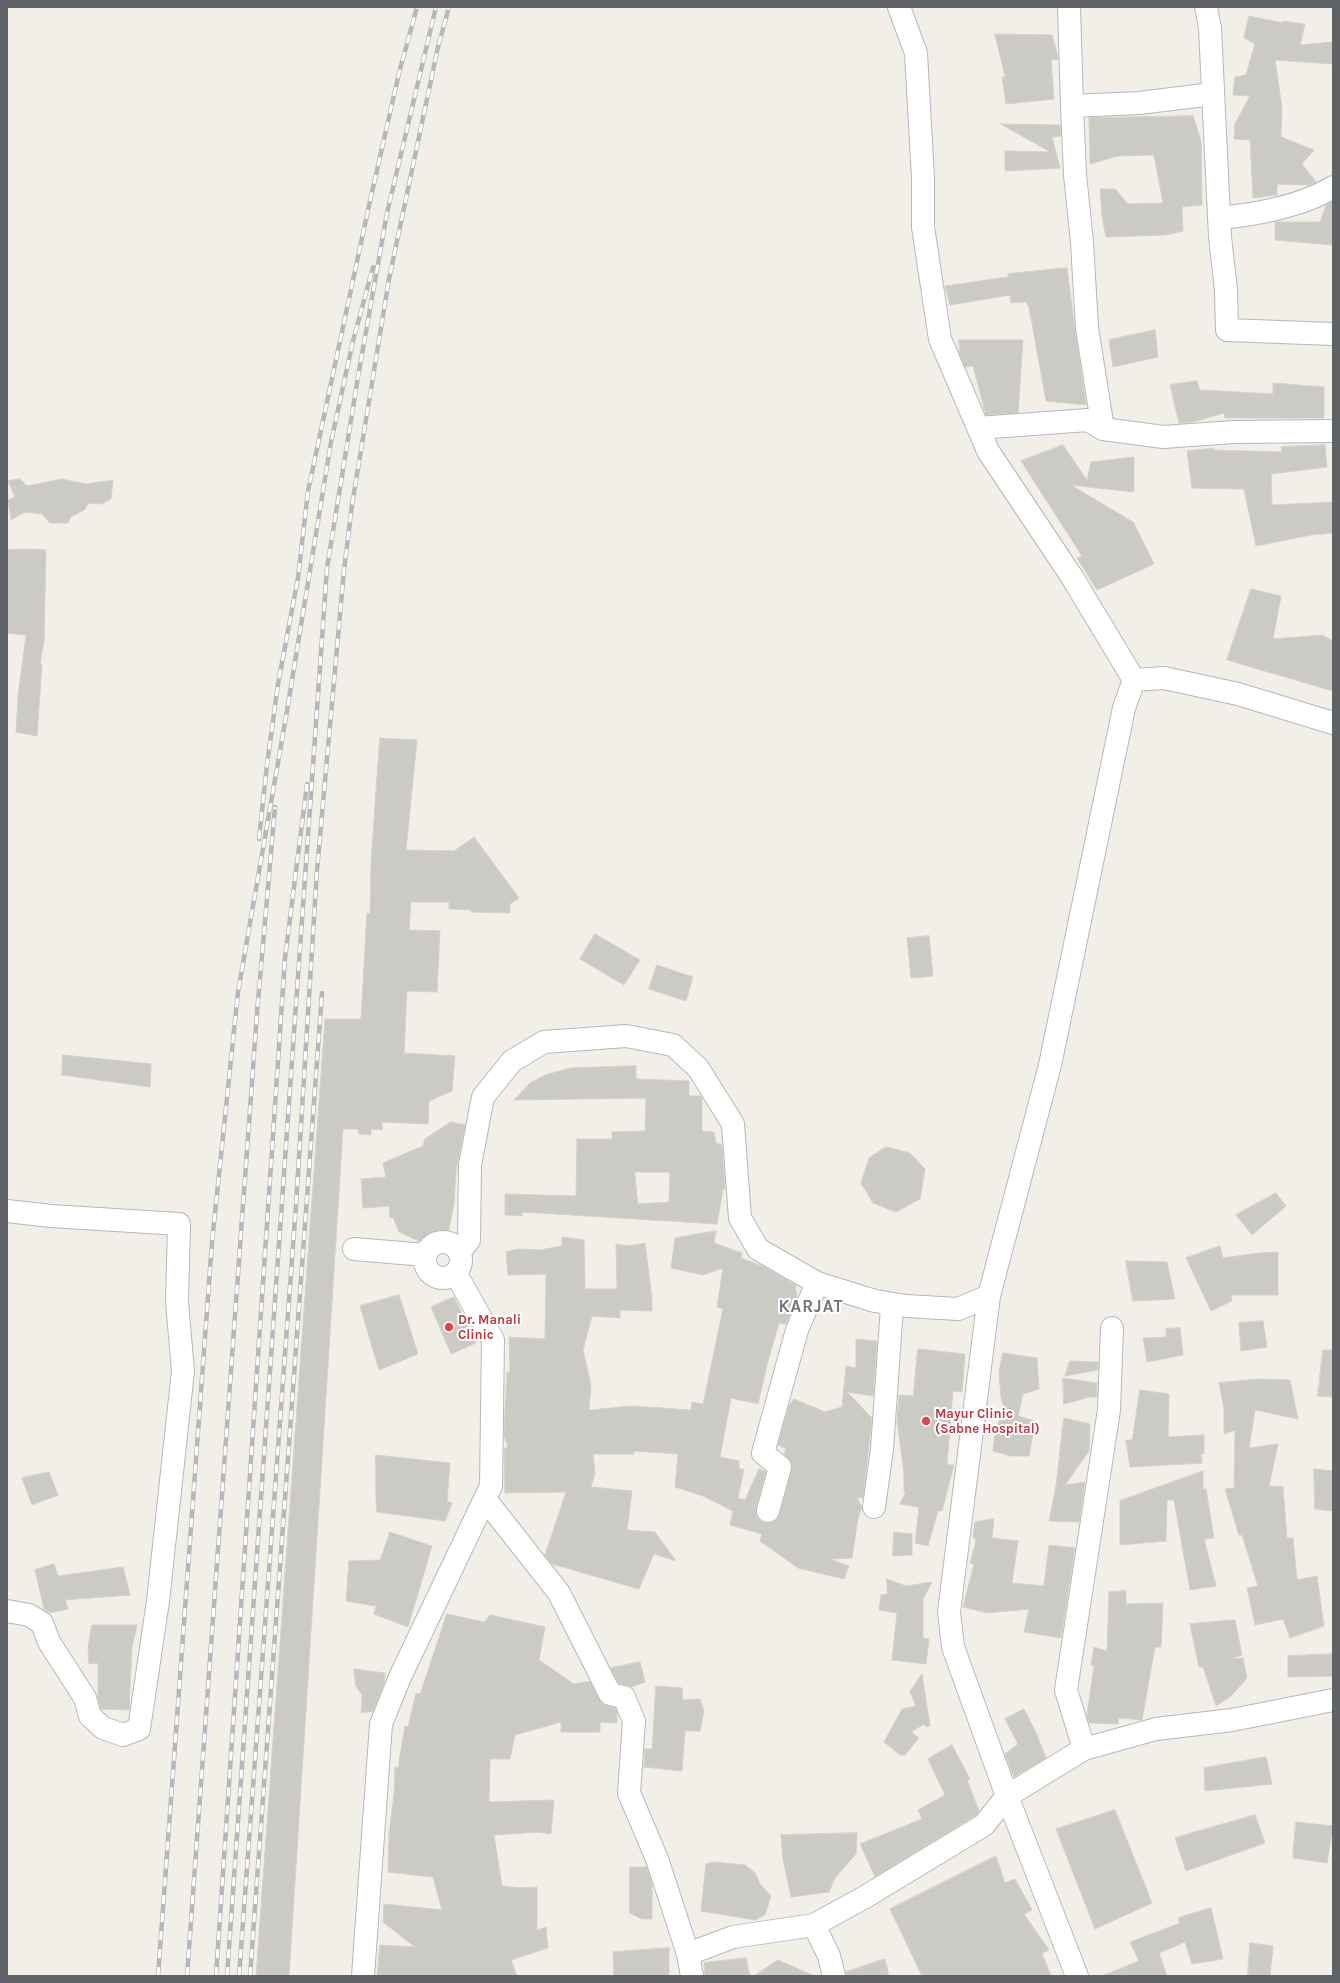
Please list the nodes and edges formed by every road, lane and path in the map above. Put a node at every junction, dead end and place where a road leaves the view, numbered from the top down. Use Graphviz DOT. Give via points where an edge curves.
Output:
graph roads {
  1 [pos="899,7"];
  2 [pos="1069,7"];
  3 [pos="1206,7"];
  4 [pos="1213,94"];
  5 [pos="1072,106"];
  6 [pos="1333,187"];
  7 [pos="1219,218"];
  8 [pos="1333,334"];
  9 [pos="978,428"];
  10 [pos="1102,429"];
  11 [pos="1333,431"];
  12 [pos="1134,680"];
  13 [pos="1333,723"];
  14 [pos="7,1212"];
  15 [pos="354,1249"];
  16 [pos="460,1252"];
  17 [pos="425,1256"];
  18 [pos="456,1274"];
  19 [pos="816,1283"];
  20 [pos="989,1296"];
  21 [pos="891,1304"];
  22 [pos="1112,1328"];
  23 [pos="485,1499"];
  24 [pos="874,1507"];
  25 [pos="768,1511"];
  26 [pos="7,1611"];
  27 [pos="1333,1700"];
  28 [pos="1084,1749"];
  29 [pos="1007,1796"];
  30 [pos="814,1926"];
  31 [pos="688,1954"];
  32 [pos="363,1976"];
  33 [pos="692,1976"];
  34 [pos="834,1976"];
  35 [pos="1077,1976"];
  1 -- 9 [label="street" via="916,53 924,227 940,339"];
  2 -- 5 [label="street"];
  3 -- 4 [label="street" via="1210,28"];
  4 -- 5 [label="street" via="1139,103"];
  4 -- 7 [label="street"];
  5 -- 10 [label="street" via="1087,328"];
  6 -- 7 [label="street" via="1321,194 1255,214"];
  7 -- 8 [label="street" via="1227,330"];
  9 -- 10 [label="street" via="1088,420"];
  9 -- 12 [label="street" via="988,451 1072,577"];
  10 -- 11 [label="street" via="1163,437 1233,432"];
  12 -- 13 [label="street" via="1164,678 1238,694"];
  12 -- 20 [label="street" via="1124,708 1050,1065"];
  14 -- 26 [label="street" via="179,1224 177,1302 183,1371 158,1601 139,1729 123,1735 103,1728 90,1716 85,1698 49,1642 42,1623 29,1615"];
  15 -- 17 [label="street"];
  16 -- 17 [label="street" via="450,1243 444,1242 432,1245"];
  16 -- 18 [label="street" via="462,1263"];
  16 -- 19 [label="street" via="468,1240 470,1165 483,1097 512,1061 544,1042 626,1036 673,1045 698,1068 733,1124 740,1218 758,1249"];
  17 -- 18 [label="street" via="426,1267 434,1276 445,1279"];
  18 -- 23 [label="street" via="493,1340 491,1486"];
  19 -- 21 [label="street"];
  19 -- 25 [label="street" via="797,1330 763,1453 780,1467"];
  20 -- 21 [label="street" via="958,1309"];
  20 -- 29 [label="street" via="949,1612 953,1647"];
  21 -- 24 [label="street" via="882,1449"];
  22 -- 28 [label="street" via="1109,1410 1066,1690"];
  23 -- 31 [label="street" via="560,1593 610,1694 624,1696 634,1721 629,1793 657,1859"];
  23 -- 32 [label="street" via="400,1677 381,1724"];
  27 -- 28 [label="street" via="1232,1720 1156,1729"];
  28 -- 29 [label="street"];
  29 -- 30 [label="street" via="984,1825"];
  29 -- 35 [label="street"];
  30 -- 31 [label="street" via="733,1937"];
  30 -- 34 [label="street" via="829,1956"];
  31 -- 33 [label="street"];
}
